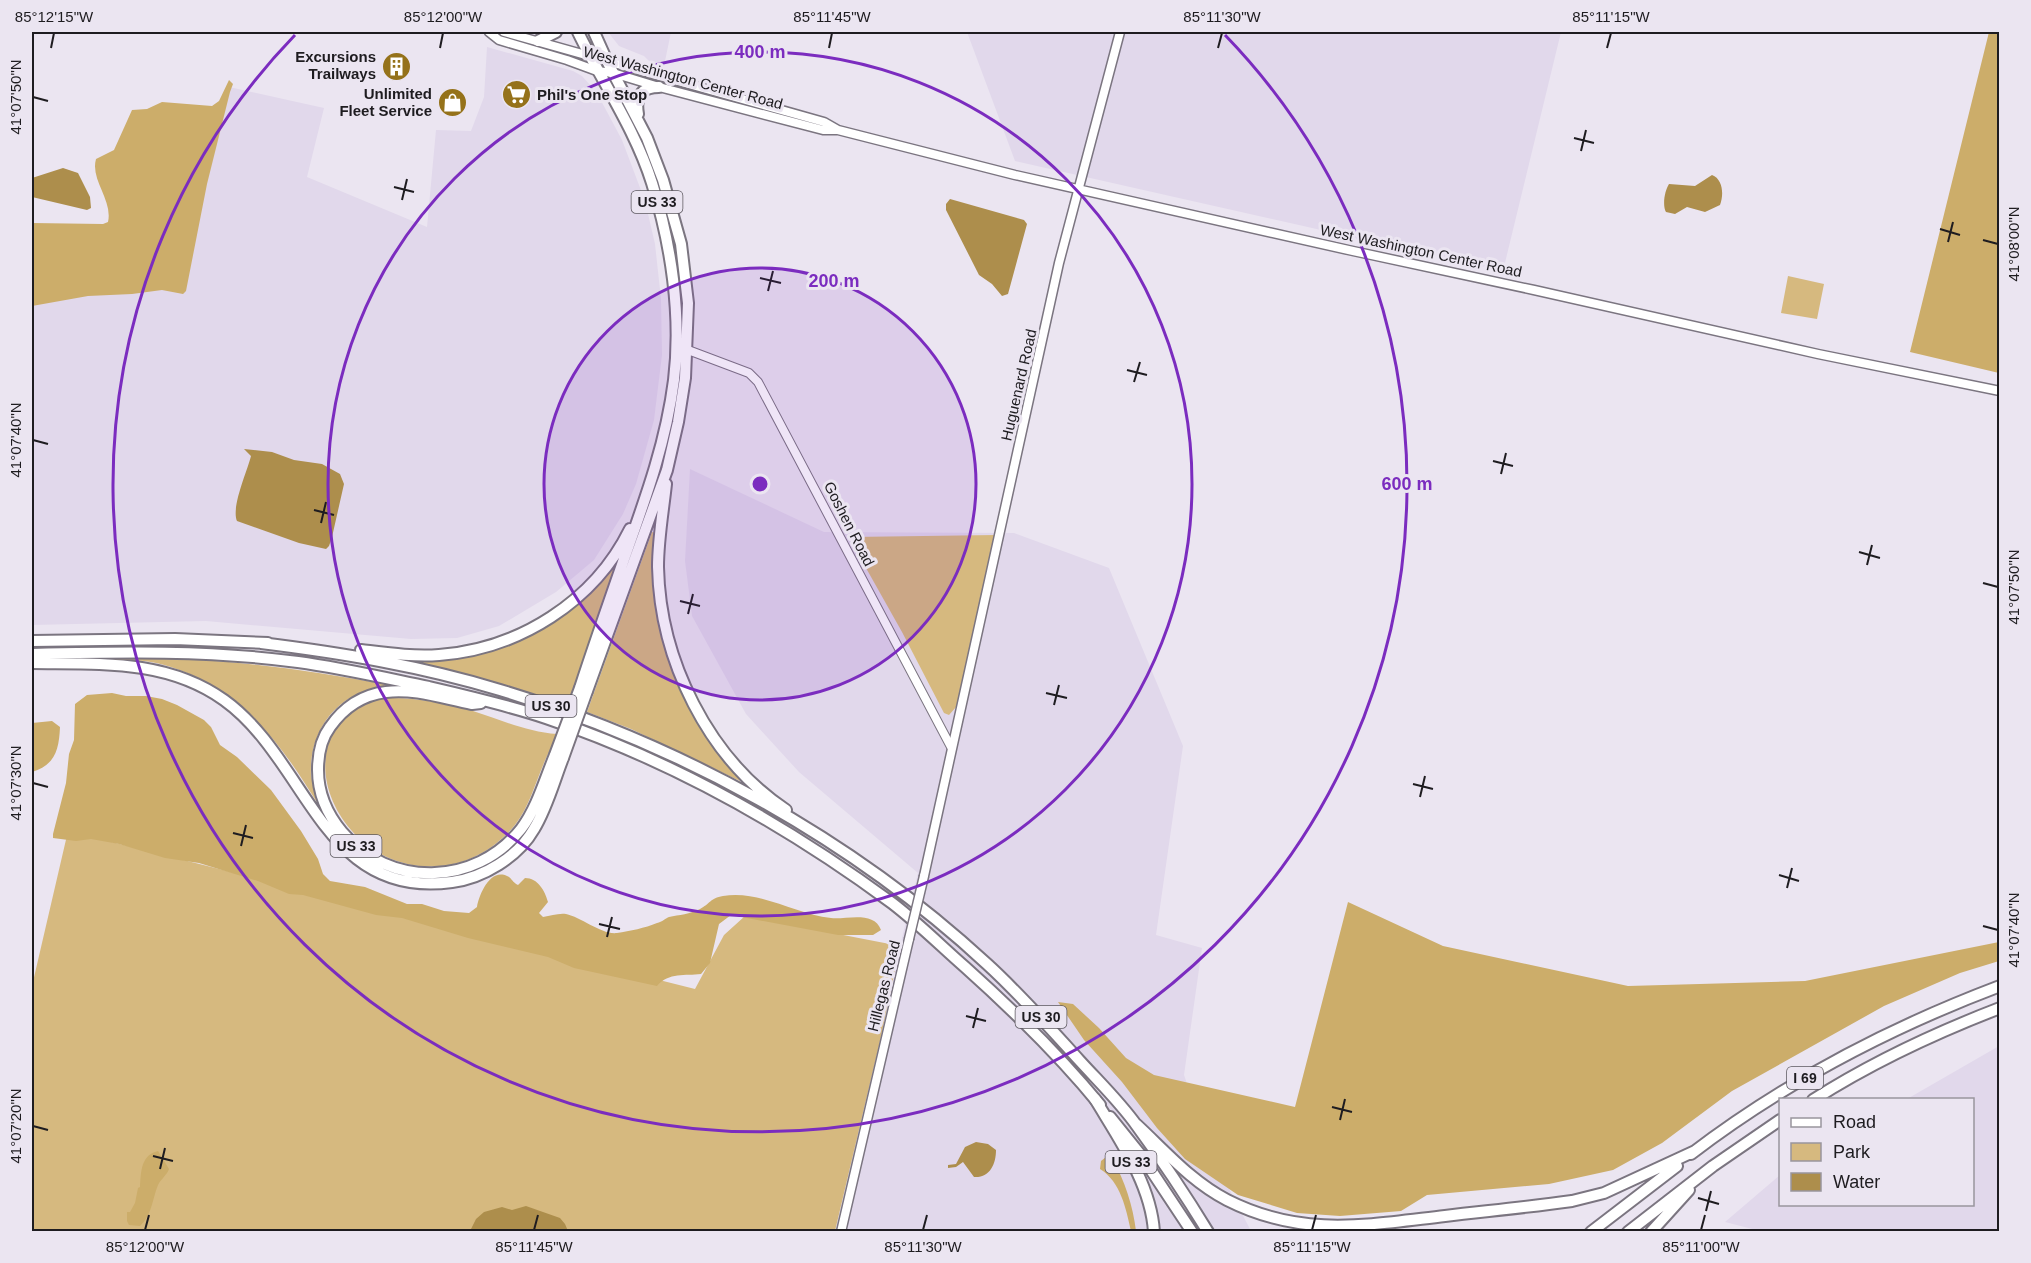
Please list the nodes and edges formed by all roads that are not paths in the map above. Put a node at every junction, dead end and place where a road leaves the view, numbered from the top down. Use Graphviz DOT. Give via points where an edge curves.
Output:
graph roads {
  1 [pos="489,32"];
  2 [pos="504,32"];
  3 [pos="556,32"];
  4 [pos="578,32"];
  5 [pos="594,32"];
  6 [pos="1120,32"];
  7 [pos="538,41"];
  8 [pos="590,56"];
  9 [pos="606,61"];
  10 [pos="597,71"];
  11 [pos="613,73"];
  12 [pos="659,87"];
  13 [pos="641,126"];
  14 [pos="838,130"];
  15 [pos="1078,189"];
  16 [pos="688,350"];
  17 [pos="2000,391"];
  18 [pos="667,470"];
  19 [pos="649,491"];
  20 [pos="32,641"];
  21 [pos="261,643"];
  22 [pos="32,654"];
  23 [pos="32,663"];
  24 [pos="583,690"];
  25 [pos="496,702"];
  26 [pos="951,747"];
  27 [pos="559,756"];
  28 [pos="820,836"];
  29 [pos="2000,986"];
  30 [pos="2000,1008"];
  31 [pos="1817,1098"];
  32 [pos="1095,1099"];
  33 [pos="1779,1121"];
  34 [pos="1137,1125"];
  35 [pos="1695,1151"];
  36 [pos="1713,1166"];
  37 [pos="841,1232"];
  38 [pos="1154,1232"];
  39 [pos="1192,1232"];
  40 [pos="1208,1232"];
  41 [pos="1591,1232"];
  42 [pos="1628,1232"];
  43 [pos="1651,1232"];
  1 -- 10 [label="main road, West Washington Center Road" via="499,40"];
  2 -- 7 [label="main road, West Washington Center Road"];
  3 -- 7 [label="highway"];
  4 -- 8 [label="highway, US 33"];
  5 -- 9 [label="highway, US 33"];
  6 -- 15 [label="main road, Huguenard Road"];
  7 -- 8 [label="main road, West Washington Center Road"];
  8 -- 9 [label="main road, West Washington Center Road"];
  8 -- 10 [label="highway, US 33"];
  9 -- 11 [label="highway, US 33"];
  9 -- 14 [label="main road, West Washington Center Road" via="824,122"];
  10 -- 11 [label="main road, West Washington Center Road"];
  10 -- 19 [label="highway, US 33" via="648,173 668,245 676,344 674,378 661,452"];
  11 -- 12 [label="main road, West Washington Center Road"];
  11 -- 13 [label="highway, US 33"];
  12 -- 13 [label="highway" via="646,89 638,97"];
  12 -- 14 [label="main road, West Washington Center Road" via="823,130"];
  13 -- 16 [label="highway, US 33" via="663,180 681,244 688,303"];
  14 -- 15 [label="main road, West Washington Center Road"];
  15 -- 17 [label="main road, West Washington Center Road"];
  15 -- 26 [label="main road, Huguenard Road"];
  16 -- 18 [label="highway, US 33"];
  16 -- 26 [label="street, Goshen Road" via="749,373 759,382"];
  18 -- 24 [label="highway"];
  18 -- 28 [label="highway, US 33" via="658,553 660,592 668,637 685,686 713,737 738,769 765,795"];
  19 -- 21 [label="highway" via="627,534 594,582 560,611 514,637 438,655"];
  19 -- 24 [label="highway, US 33"];
  20 -- 21 [label="highway, US 30" via="152,639"];
  21 -- 28 [label="highway, US 30" via="383,661 549,705 687,763"];
  22 -- 25 [label="highway, US 30" via="171,652 275,660 381,676"];
  23 -- 27 [label="highway" via="153,669 208,690 259,731 343,848 375,871 410,882 455,882 503,861 532,832 539,819"];
  24 -- 27 [label="highway, US 33, bridge"];
  25 -- 27 [label="highway, US 33" via="472,704 399,691 366,696 345,710 323,741 318,778 326,807 352,843 381,863 414,873 444,873 475,864 499,850 521,829"];
  25 -- 32 [label="highway, US 30" via="591,735 675,771 810,846 894,905 967,969 1036,1034"];
  26 -- 37 [label="main road, Hillegas Road, bridge"];
  28 -- 34 [label="highway, US 30" via="913,901 985,962 1052,1029"];
  29 -- 35 [label="highway, I 69" via="1942,1008 1850,1052 1737,1120"];
  30 -- 31 [label="highway, I 69" via="1889,1057"];
  32 -- 38 [label="highway, US 33" via="1143,1187"];
  32 -- 39 [label="highway, US 30" via="1143,1158"];
  33 -- 36 [label="highway"];
  34 -- 35 [label="highway, US 30" via="1186,1172 1227,1200 1271,1218 1314,1226 1359,1226 1572,1201 1604,1193"];
  34 -- 40 [label="highway, US 33"];
  35 -- 41 [label="highway, I 69"];
  36 -- 42 [label="highway"];
  36 -- 43 [label="highway"];
}
